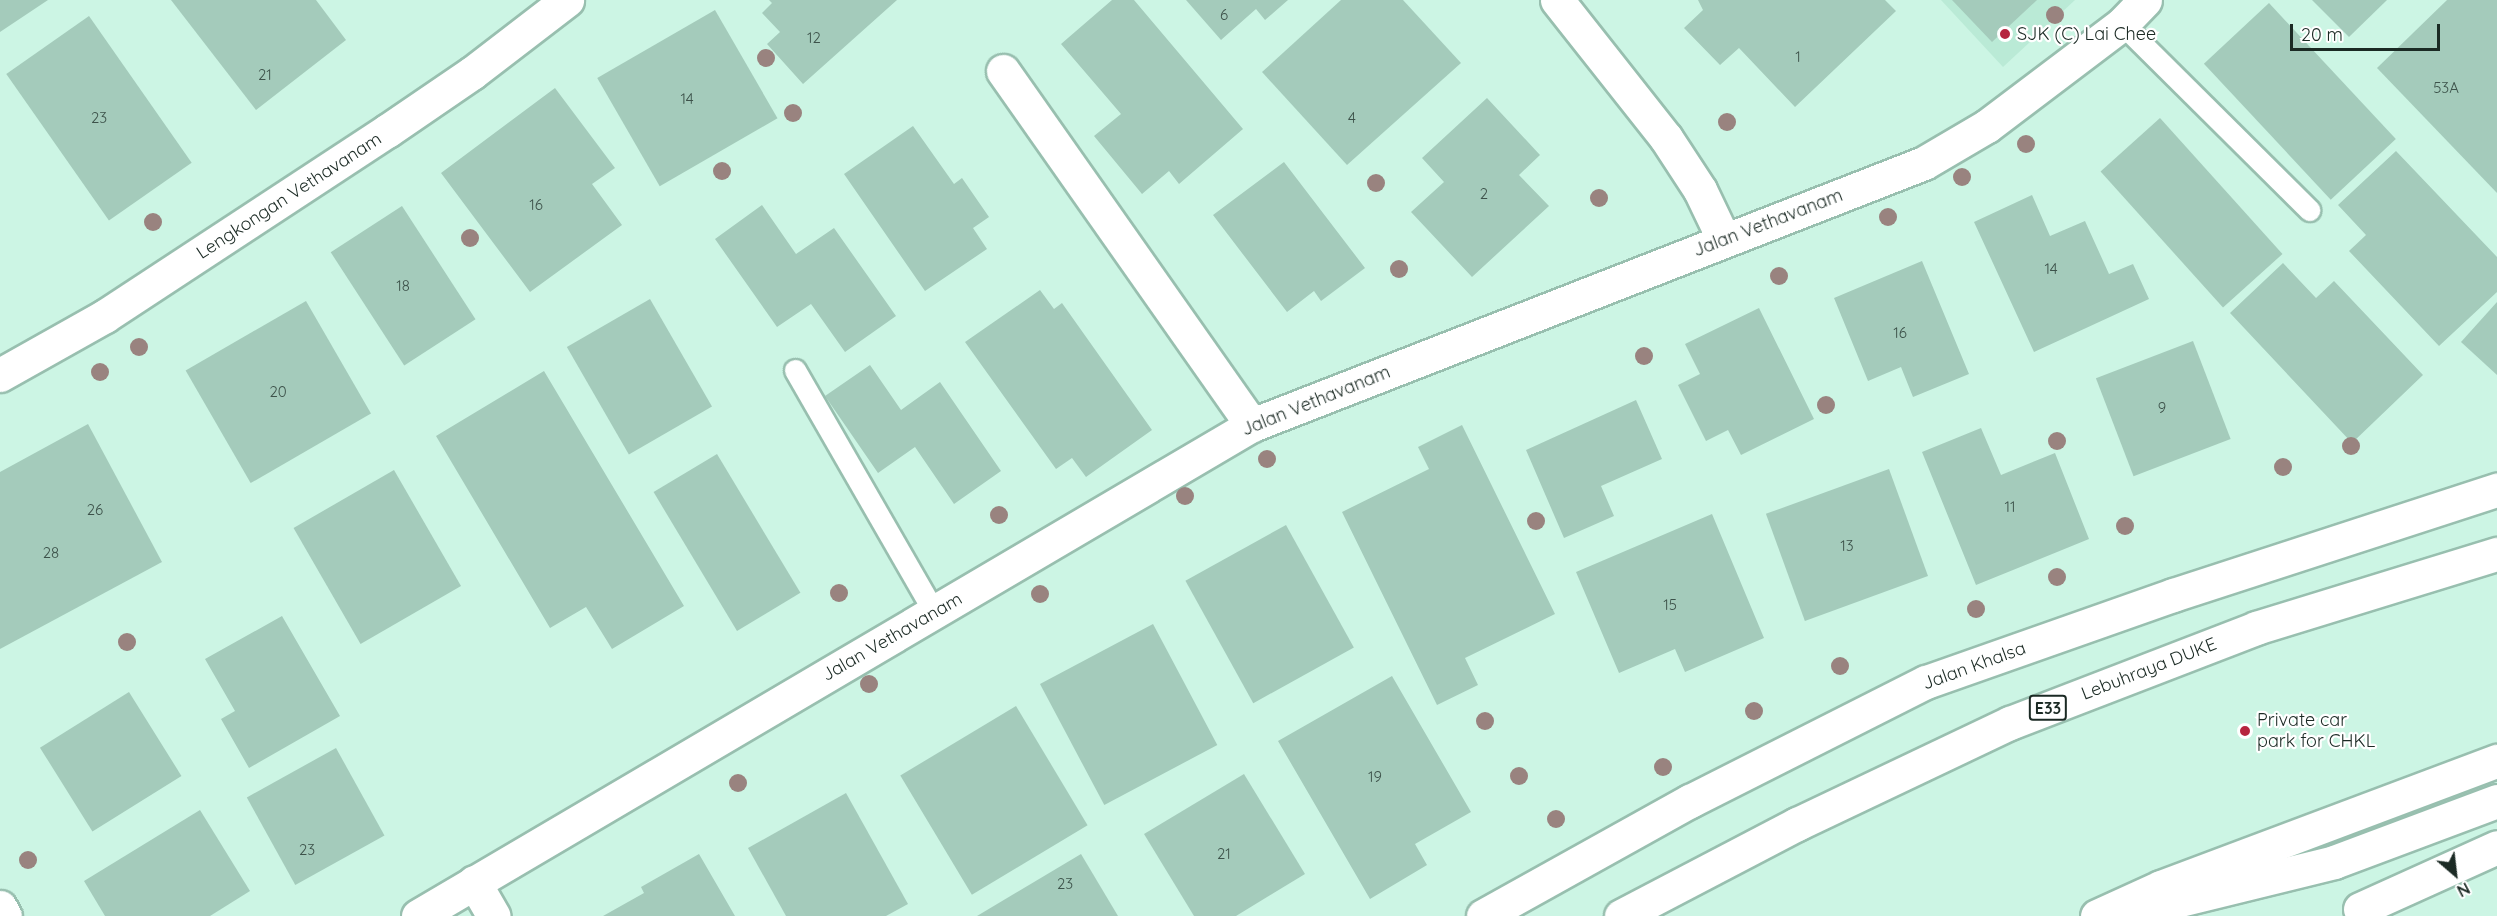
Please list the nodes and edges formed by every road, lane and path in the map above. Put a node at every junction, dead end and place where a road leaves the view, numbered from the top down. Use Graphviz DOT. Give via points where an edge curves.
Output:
graph roads {
  1 [pos="567,0"];
  2 [pos="1557,0"];
  3 [pos="2145,0"];
  4 [pos="2122,24"];
  5 [pos="1003,71"];
  6 [pos="2308,210"];
  7 [pos="1724,240"];
  8 [pos="795,370"];
  9 [pos="0,375"];
  10 [pos="1252,425"];
  11 [pos="2497,490"];
  12 [pos="2497,554"];
  13 [pos="934,612"];
  14 [pos="2497,761"];
  15 [pos="2497,801"];
  16 [pos="2497,847"];
  17 [pos="2334,862"];
  18 [pos="474,882"];
  19 [pos="0,908"];
  20 [pos="2362,912"];
  21 [pos="5,916"];
  22 [pos="418,916"];
  23 [pos="494,916"];
  24 [pos="1483,916"];
  25 [pos="1621,916"];
  26 [pos="2097,916"];
  27 [pos="2113,916"];
  1 -- 9 [label="main road, Lengkongan Vethavanam" via="472,73 387,131 105,316"];
  2 -- 7 [label="main road" via="1666,138 1700,190"];
  3 -- 4 [label="main road, Jalan Vethavanam"];
  4 -- 6 [label="lane"];
  4 -- 7 [label="main road, Jalan Vethavanam" via="1987,126 1924,163"];
  5 -- 10 [label="main road"];
  7 -- 10 [label="main road, Jalan Vethavanam"];
  8 -- 13 [label="lane"];
  10 -- 13 [label="main road, Jalan Vethavanam"];
  11 -- 24 [label="main road, Jalan Khalsa" via="2184,591 1926,682 1690,801"];
  12 -- 25 [label="main road, Lebuhraya DUKE / E33" via="2256,628 2010,723 1797,824"];
  13 -- 18 [label="main road, Jalan Vethavanam"];
  14 -- 26 [label="main road" via="2161,887"];
  15 -- 17 [label="main road"];
  16 -- 20 [label="main road"];
  17 -- 20 [label="main road"];
  17 -- 27 [label="main road"];
  18 -- 22 [label="main road, Jalan Vethavanam"];
  18 -- 23 [label="main road"];
  19 -- 21 [label="main road"];
}
